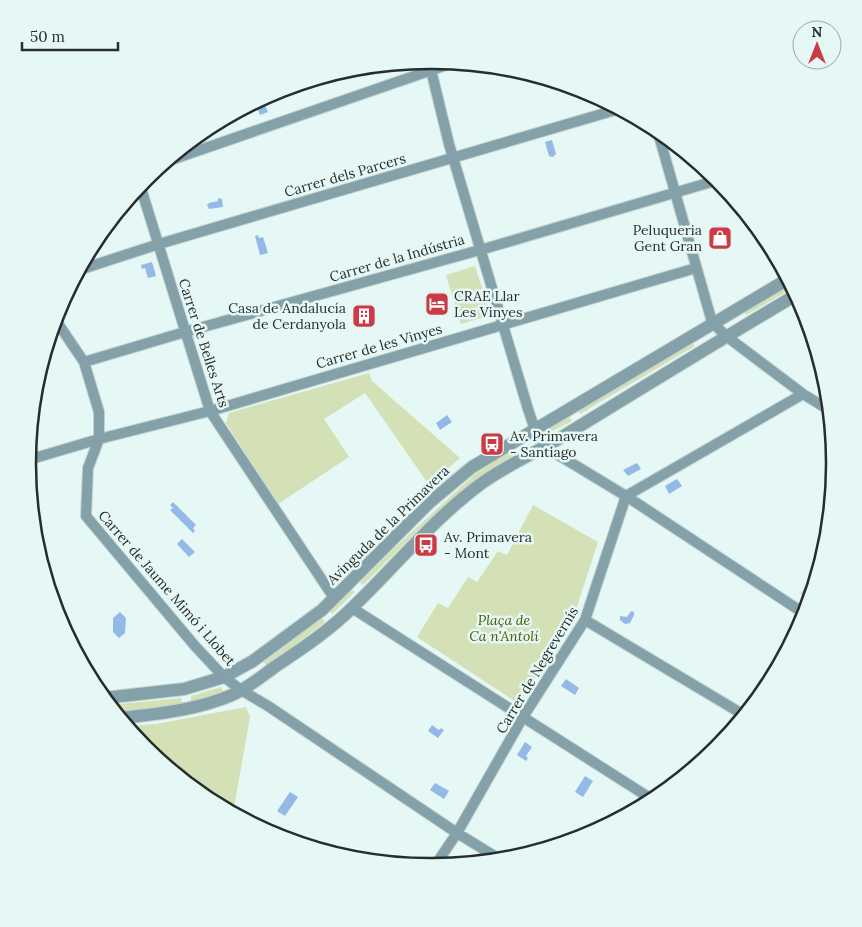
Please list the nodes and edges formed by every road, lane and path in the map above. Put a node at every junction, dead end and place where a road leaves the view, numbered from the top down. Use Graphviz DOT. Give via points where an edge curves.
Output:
graph roads {
  1 [pos="430,69"];
  2 [pos="417,70"];
  3 [pos="610,112"];
  4 [pos="661,143"];
  5 [pos="186,154"];
  6 [pos="454,158"];
  7 [pos="708,183"];
  8 [pos="675,192"];
  9 [pos="143,194"];
  10 [pos="159,244"];
  11 [pos="481,249"];
  12 [pos="89,267"];
  13 [pos="696,268"];
  14 [pos="782,283"];
  15 [pos="790,299"];
  16 [pos="712,322"];
  17 [pos="503,324"];
  18 [pos="60,328"];
  19 [pos="185,332"];
  20 [pos="726,336"];
  21 [pos="84,362"];
  22 [pos="803,394"];
  23 [pos="821,405"];
  24 [pos="210,411"];
  25 [pos="536,430"];
  26 [pos="99,439"];
  27 [pos="545,447"];
  28 [pos="36,458"];
  29 [pos="626,496"];
  30 [pos="334,598"];
  31 [pos="352,608"];
  32 [pos="798,609"];
  33 [pos="585,620"];
  34 [pos="224,677"];
  35 [pos="241,690"];
  36 [pos="113,697"];
  37 [pos="738,712"];
  38 [pos="129,717"];
  39 [pos="524,717"];
  40 [pos="645,795"];
  41 [pos="457,833"];
  42 [pos="491,854"];
  43 [pos="440,858"];
  1 -- 6 [label="street"];
  2 -- 5 [label="street"];
  3 -- 6 [label="street, Carrer dels Parcers"];
  4 -- 8 [label="street"];
  6 -- 10 [label="street, Carrer dels Parcers"];
  6 -- 11 [label="street"];
  7 -- 8 [label="street, Carrer de la Indústria"];
  8 -- 11 [label="street, Carrer de la Indústria"];
  8 -- 13 [label="street"];
  9 -- 10 [label="street, Carrer de Belles Arts"];
  10 -- 12 [label="street, Carrer dels Parcers"];
  10 -- 19 [label="street, Carrer de Belles Arts"];
  11 -- 17 [label="street"];
  11 -- 19 [label="street, Carrer de la Indústria"];
  13 -- 16 [label="street"];
  13 -- 17 [label="street, Carrer de les Vinyes"];
  14 -- 16 [label="street, Avinguda de la Primavera"];
  15 -- 20 [label="street"];
  16 -- 20 [label="street"];
  16 -- 25 [label="street, Avinguda de la Primavera"];
  17 -- 24 [label="street, Carrer de les Vinyes"];
  17 -- 25 [label="street"];
  18 -- 21 [label="street, Carrer de Jaume Mimó i Llobet"];
  19 -- 21 [label="street, Carrer de la Indústria"];
  19 -- 24 [label="street, Carrer de Belles Arts"];
  20 -- 22 [label="street"];
  20 -- 27 [label="street"];
  21 -- 26 [label="street, Carrer de Jaume Mimó i Llobet" via="99,412"];
  22 -- 23 [label="street"];
  22 -- 29 [label="street"];
  24 -- 26 [label="street, Carrer de les Vinyes"];
  24 -- 30 [label="street, Carrer de Belles Arts"];
  25 -- 27 [label="street"];
  25 -- 30 [label="street, Avinguda de la Primavera" via="459,477"];
  26 -- 28 [label="street, Carrer de les Vinyes"];
  26 -- 34 [label="street, Carrer de Jaume Mimó i Llobet" via="88,468 86,516"];
  27 -- 29 [label="street"];
  27 -- 31 [label="street" via="483,482 443,517"];
  29 -- 32 [label="street"];
  29 -- 33 [label="street, Carrer de Negrevernís"];
  30 -- 34 [label="street, Avinguda de la Primavera" via="253,661"];
  31 -- 35 [label="street" via="297,652"];
  31 -- 39 [label="street"];
  33 -- 37 [label="street"];
  33 -- 39 [label="street, Carrer de Negrevernís"];
  34 -- 35 [label="street, Carrer de Jaume Mimó i Llobet"];
  34 -- 36 [label="street, Avinguda de la Primavera" via="184,690"];
  35 -- 38 [label="street" via="188,708"];
  35 -- 41 [label="street, Carrer de Jaume Mimó i Llobet"];
  39 -- 40 [label="street"];
  39 -- 41 [label="street, Carrer de Negrevernís"];
  41 -- 42 [label="street, Carrer de Jaume Mimó i Llobet"];
  41 -- 43 [label="street, Carrer de Negrevernís"];
}
